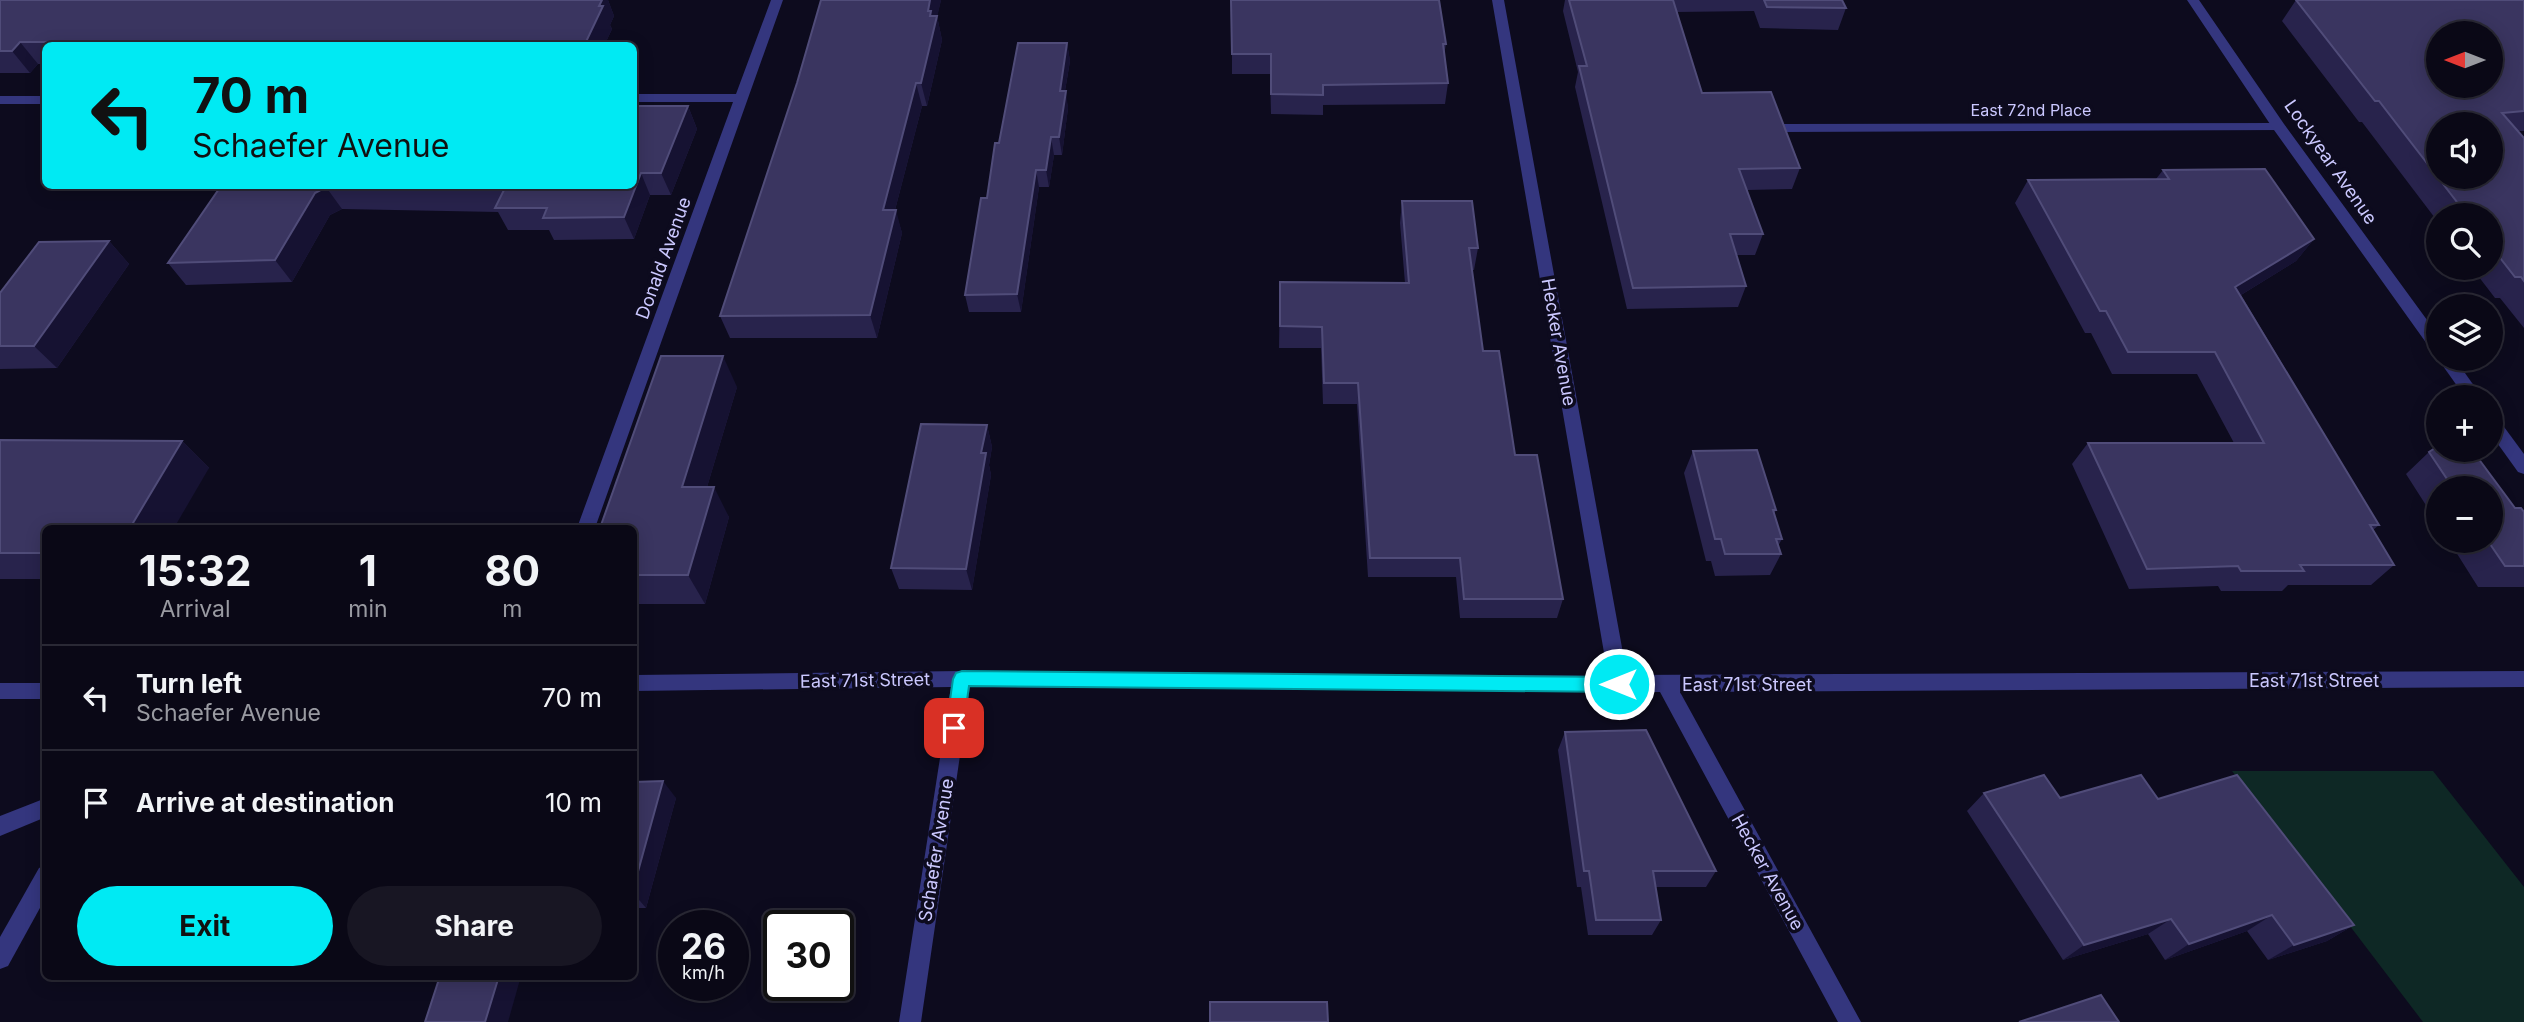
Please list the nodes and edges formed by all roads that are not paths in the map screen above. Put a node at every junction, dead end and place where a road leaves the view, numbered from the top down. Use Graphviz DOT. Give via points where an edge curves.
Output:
graph roads {
  1 [pos="777,0"];
  2 [pos="1498,0"];
  3 [pos="2193,0"];
  4 [pos="637,98"];
  5 [pos="742,98"];
  6 [pos="0,100"];
  7 [pos="42,100"];
  8 [pos="2279,127"];
  9 [pos="1784,128"];
  10 [pos="2426,330"];
  11 [pos="2503,438"];
  12 [pos="2524,467"];
  13 [pos="587,525"];
  14 [pos="962,679"];
  15 [pos="2524,679"];
  16 [pos="637,683"];
  17 [pos="1619,684"];
  18 [pos="1666,684"];
  19 [pos="0,691"];
  20 [pos="42,691"];
  21 [pos="42,809"];
  22 [pos="0,827"];
  23 [pos="42,882"];
  24 [pos="0,958"];
  25 [pos="910,1022"];
  26 [pos="1850,1022"];
  1 -- 5 [label="street, Donald Avenue"];
  2 -- 17 [label="street, Hecker Avenue"];
  3 -- 8 [label="street, Lockyear Avenue"];
  4 -- 5 [label="street"];
  5 -- 13 [label="street, Donald Avenue"];
  6 -- 7 [label="street"];
  8 -- 9 [label="street, East 72nd Place"];
  8 -- 10 [label="street, Lockyear Avenue"];
  11 -- 12 [label="street"];
  14 -- 16 [label="street, East 71st Street"];
  14 -- 17 [label="street, East 71st Street"];
  14 -- 25 [label="street, Schaefer Avenue"];
  15 -- 18 [label="street, East 71st Street"];
  17 -- 18 [label="street, East 71st Street"];
  18 -- 26 [label="street, Hecker Avenue"];
  19 -- 20 [label="street"];
  21 -- 22 [label="street"];
  23 -- 24 [label="street"];
}
